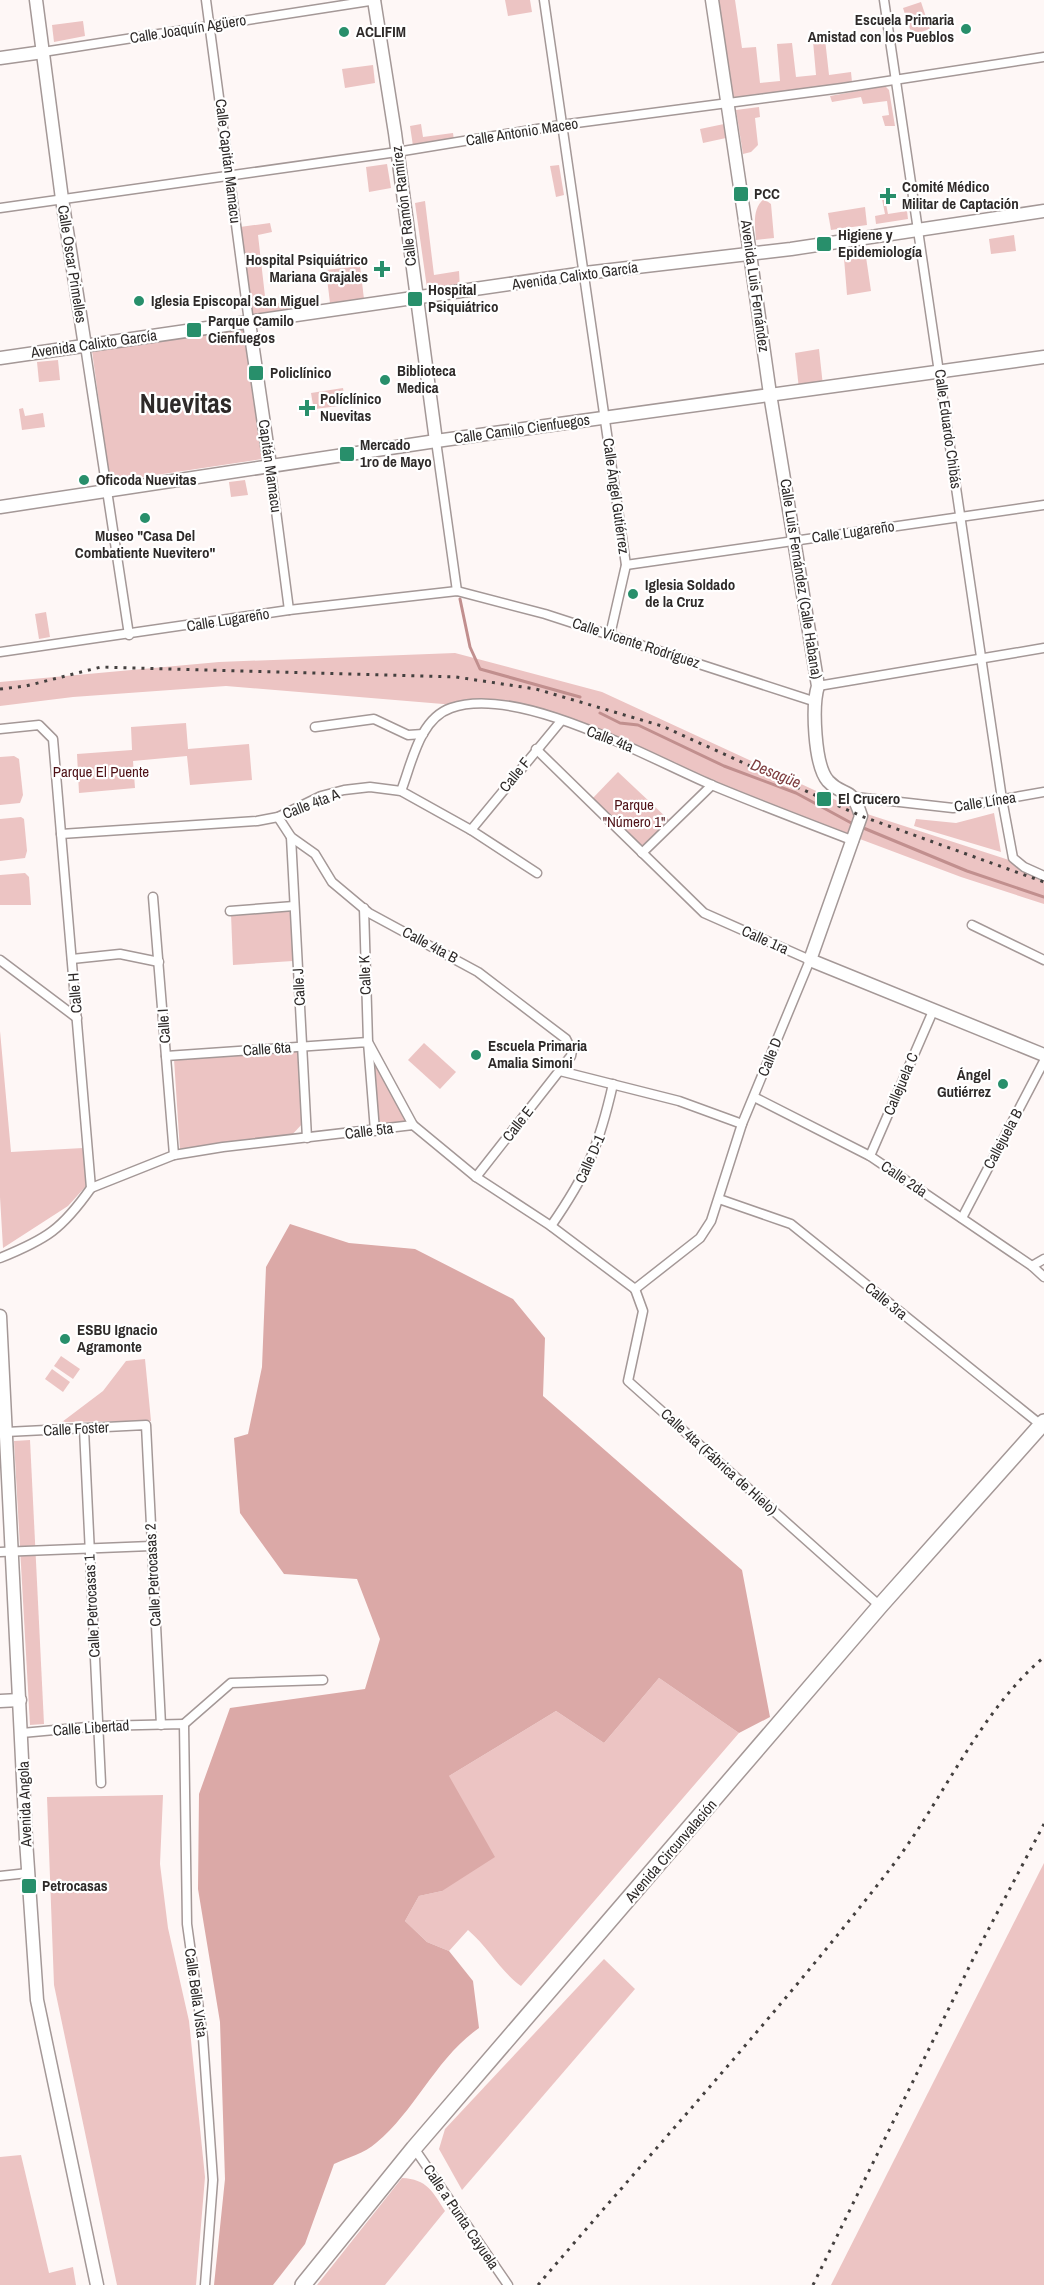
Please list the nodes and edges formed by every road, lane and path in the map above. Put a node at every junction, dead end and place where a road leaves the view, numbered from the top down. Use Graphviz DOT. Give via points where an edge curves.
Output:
graph roads {
  1 [pos="36,0"];
  2 [pos="206,0"];
  3 [pos="375,0"];
  4 [pos="544,0"];
  5 [pos="712,0"];
  6 [pos="884,0"];
  7 [pos="210,26"];
  8 [pos="43,52"];
  9 [pos="1044,57"];
  10 [pos="0,58"];
  11 [pos="896,80"];
  12 [pos="727,102"];
  13 [pos="561,125"];
  14 [pos="398,152"];
  15 [pos="230,176"];
  16 [pos="62,199"];
  17 [pos="0,208"];
  18 [pos="1044,211"];
  19 [pos="918,229"];
  20 [pos="750,254"];
  21 [pos="585,273"];
  22 [pos="415,299"];
  23 [pos="249,322"];
  24 [pos="85,346"];
  25 [pos="1044,357"];
  26 [pos="0,358"];
  27 [pos="940,371"];
  28 [pos="770,394"];
  29 [pos="605,417"];
  30 [pos="436,441"];
  31 [pos="270,465"];
  32 [pos="106,489"];
  33 [pos="1044,505"];
  34 [pos="0,507"];
  35 [pos="961,516"];
  36 [pos="796,540"];
  37 [pos="626,565"];
  38 [pos="457,591"];
  39 [pos="289,610"];
  40 [pos="129,635"];
  41 [pos="610,635"];
  42 [pos="1044,648"];
  43 [pos="0,652"];
  44 [pos="980,658"];
  45 [pos="818,686"];
  46 [pos="813,700"];
  47 [pos="561,721"];
  48 [pos="315,727"];
  49 [pos="0,729"];
  50 [pos="423,734"];
  51 [pos="536,749"];
  52 [pos="712,785"];
  53 [pos="401,791"];
  54 [pos="1044,792"];
  55 [pos="855,797"];
  56 [pos="1002,799"];
  57 [pos="278,817"];
  58 [pos="471,830"];
  59 [pos="61,834"];
  60 [pos="291,837"];
  61 [pos="855,838"];
  62 [pos="642,853"];
  63 [pos="537,873"];
  64 [pos="1044,876"];
  65 [pos="153,897"];
  66 [pos="294,906"];
  67 [pos="364,908"];
  68 [pos="230,911"];
  69 [pos="972,925"];
  70 [pos="72,959"];
  71 [pos="0,960"];
  72 [pos="810,960"];
  73 [pos="1044,960"];
  74 [pos="159,962"];
  75 [pos="933,1011"];
  76 [pos="77,1018"];
  77 [pos="368,1042"];
  78 [pos="302,1047"];
  79 [pos="1044,1054"];
  80 [pos="166,1056"];
  81 [pos="1044,1060"];
  82 [pos="560,1071"];
  83 [pos="613,1084"];
  84 [pos="754,1097"];
  85 [pos="742,1124"];
  86 [pos="413,1125"];
  87 [pos="375,1131"];
  88 [pos="307,1138"];
  89 [pos="174,1155"];
  90 [pos="870,1156"];
  91 [pos="476,1177"];
  92 [pos="91,1188"];
  93 [pos="719,1199"];
  94 [pos="962,1218"];
  95 [pos="551,1227"];
  96 [pos="0,1258"];
  97 [pos="1044,1259"];
  98 [pos="1032,1266"];
  99 [pos="1044,1277"];
  100 [pos="635,1289"];
  101 [pos="0,1316"];
  102 [pos="2,1385"];
  103 [pos="1042,1424"];
  104 [pos="146,1425"];
  105 [pos="84,1429"];
  106 [pos="6,1432"];
  107 [pos="151,1546"];
  108 [pos="90,1549"];
  109 [pos="6,1552"];
  110 [pos="880,1606"];
  111 [pos="323,1680"];
  112 [pos="20,1700"];
  113 [pos="0,1701"];
  114 [pos="184,1724"];
  115 [pos="160,1725"];
  116 [pos="98,1726"];
  117 [pos="22,1733"];
  118 [pos="100,1783"];
  119 [pos="28,1873"];
  120 [pos="0,1876"];
  121 [pos="414,2148"];
  122 [pos="97,2285"];
  123 [pos="205,2285"];
  124 [pos="303,2285"];
  125 [pos="508,2285"];
  1 -- 8 [label="main road, Calle Oscar Primelles"];
  2 -- 7 [label="street, Calle Capitán Mamacu"];
  3 -- 7 [label="street, Calle Joaquín Agüero"];
  3 -- 14 [label="main road, Calle Ramón Ramírez"];
  4 -- 13 [label="street, Calle Ángel Gutiérrez"];
  5 -- 12 [label="main road, Avenida Luis Fernández"];
  6 -- 11 [label="street, Calle Eduardo Chibás"];
  7 -- 8 [label="street, Calle Joaquín Agüero"];
  7 -- 15 [label="street, Calle Capitán Mamacu"];
  8 -- 10 [label="main road, Calle Joaquín Agüero"];
  8 -- 16 [label="main road, Calle Oscar Primelles"];
  9 -- 11 [label="street, Calle Antonio Maceo"];
  11 -- 12 [label="street, Calle Antonio Maceo"];
  11 -- 19 [label="street, Calle Eduardo Chibás"];
  12 -- 13 [label="street, Calle Antonio Maceo"];
  12 -- 20 [label="main road, Avenida Luis Fernández"];
  13 -- 14 [label="street, Calle Antonio Maceo"];
  13 -- 21 [label="street, Calle Ángel Gutiérrez"];
  14 -- 15 [label="street, Calle Antonio Maceo"];
  14 -- 22 [label="main road, Calle Ramón Ramírez"];
  15 -- 16 [label="street, Calle Antonio Maceo"];
  15 -- 23 [label="street, Calle Capitán Mamacu"];
  16 -- 17 [label="street, Calle Antonio Maceo"];
  16 -- 24 [label="main road, Calle Oscar Primelles"];
  18 -- 19 [label="main road, Avenida Calixto García"];
  19 -- 20 [label="main road, Avenida Calixto García"];
  19 -- 27 [label="street, Calle Eduardo Chibás"];
  20 -- 21 [label="main road, Avenida Calixto García"];
  20 -- 28 [label="main road, Avenida Luis Fernández"];
  21 -- 22 [label="main road, Avenida Calixto García"];
  21 -- 29 [label="street, Calle Ángel Gutiérrez"];
  22 -- 23 [label="main road, Avenida Calixto García"];
  22 -- 30 [label="main road, Calle Ramón Ramírez"];
  23 -- 24 [label="main road, Avenida Calixto García"];
  23 -- 31 [label="main road, Capitán Mamacu"];
  24 -- 26 [label="main road, Avenida Calixto García"];
  24 -- 32 [label="street, Calle Oscar Primelles"];
  25 -- 27 [label="main road, Calle Camilo Cienfuegos"];
  27 -- 28 [label="main road, Calle Camilo Cienfuegos"];
  27 -- 35 [label="street, Calle Eduardo Chibás"];
  28 -- 29 [label="main road, Calle Camilo Cienfuegos"];
  28 -- 36 [label="main road, Calle Luis Fernández (Calle Habana)"];
  29 -- 30 [label="main road, Calle Camilo Cienfuegos"];
  29 -- 37 [label="street, Calle Ángel Gutiérrez"];
  30 -- 31 [label="main road, Calle Camilo Cienfuegos"];
  30 -- 38 [label="street, Calle Ramón Ramírez"];
  31 -- 32 [label="main road, Calle Camilo Cienfuegos"];
  31 -- 39 [label="street, Capitán Mamacu"];
  32 -- 34 [label="main road, Calle Camilo Cienfuegos"];
  32 -- 40 [label="street, Calle Oscar Primelles"];
  33 -- 35 [label="street, Calle Lugareño"];
  35 -- 36 [label="street, Calle Lugareño"];
  35 -- 44 [label="street, Calle Eduardo Chibás"];
  36 -- 37 [label="street, Calle Lugareño"];
  36 -- 45 [label="main road, Calle Luis Fernández (Calle Habana)"];
  37 -- 41 [label="street, Calle Ángel Gutiérrez"];
  38 -- 39 [label="street, Calle Lugareño"];
  38 -- 41 [label="street, Calle Vicente Rodríguez" via="493,598"];
  39 -- 40 [label="street, Calle Lugareño"];
  40 -- 43 [label="street, Calle Lugareño"];
  41 -- 46 [label="street, Calle Vicente Rodríguez"];
  42 -- 44 [label="street"];
  44 -- 45 [label="street"];
  44 -- 56 [label="street, Calle Eduardo Chibás"];
  45 -- 46 [label="main road, Calle Luis Fernández (Calle Habana)"];
  46 -- 55 [label="main road, Calle Luis Fernández (Calle Habana)" via="820,764 828,781"];
  47 -- 50 [label="street, Calle 4ta" via="501,702 451,708 429,723"];
  47 -- 51 [label="street, Calle F"];
  47 -- 52 [label="street, Calle 4ta" via="627,744"];
  48 -- 50 [label="street" via="374,719 408,735"];
  49 -- 59 [label="street, Calle H" via="39,725 53,739"];
  50 -- 53 [label="street, Calle 4ta"];
  51 -- 58 [label="street, Calle F"];
  51 -- 62 [label="street, Calle 1ra"];
  52 -- 61 [label="street, Calle 4ta"];
  52 -- 62 [label="street"];
  53 -- 57 [label="street, Calle 4ta A" via="370,787 344,790 321,796"];
  53 -- 58 [label="street, Calle 4ta A"];
  54 -- 56 [label="street, Calle Línea"];
  55 -- 56 [label="street, Calle Línea" via="953,808"];
  55 -- 61 [label="main road, Calle D" via="860,820"];
  56 -- 64 [label="street, Calle Eduardo Chibás" via="1013,858"];
  57 -- 59 [label="street, Calle 4ta A"];
  57 -- 60 [label="street, Calle 4ta B"];
  58 -- 63 [label="street, Calle 4ta A"];
  59 -- 70 [label="street, Calle H"];
  60 -- 66 [label="street, Calle J"];
  60 -- 67 [label="street, Calle 4ta B" via="315,854 332,882"];
  61 -- 72 [label="main road, Calle D"];
  62 -- 72 [label="street, Calle 1ra" via="704,913"];
  65 -- 74 [label="street, Calle I"];
  66 -- 68 [label="street"];
  66 -- 78 [label="street, Calle J"];
  67 -- 77 [label="street, Calle K"];
  67 -- 82 [label="street, Calle 4ta B" via="478,972 560,1034 572,1051"];
  69 -- 73 [label="street"];
  70 -- 74 [label="street" via="120,954"];
  70 -- 76 [label="street, Calle H"];
  71 -- 76 [label="street"];
  72 -- 75 [label="main road, Calle 1ra"];
  72 -- 84 [label="street, Calle D"];
  74 -- 80 [label="street, Calle I"];
  75 -- 79 [label="main road, Calle 1ra"];
  75 -- 90 [label="street, Callejuela C"];
  76 -- 92 [label="street, Calle H"];
  77 -- 78 [label="street, Calle 6ta"];
  77 -- 86 [label="street, Calle K"];
  77 -- 87 [label="street, Calle K"];
  78 -- 80 [label="street, Calle 6ta"];
  78 -- 88 [label="street, Calle J"];
  80 -- 89 [label="street, Calle I"];
  81 -- 94 [label="street, Callejuela B"];
  82 -- 83 [label="street"];
  82 -- 91 [label="street, Calle E"];
  83 -- 85 [label="street" via="679,1101"];
  83 -- 95 [label="street, Calle D-1" via="592,1159"];
  84 -- 85 [label="street, Calle D"];
  84 -- 90 [label="street, Calle 2da"];
  85 -- 93 [label="street, Calle D"];
  86 -- 87 [label="street, Calle 5ta"];
  86 -- 91 [label="street, Calle 5ta"];
  87 -- 88 [label="street, Calle 5ta"];
  88 -- 89 [label="street, Calle 5ta"];
  89 -- 92 [label="street, Calle 5ta"];
  90 -- 94 [label="street, Calle 2da"];
  91 -- 95 [label="street, Calle 5ta"];
  92 -- 96 [label="street" via="70,1217 37,1244"];
  93 -- 100 [label="street, Calle D" via="700,1238"];
  93 -- 103 [label="street, Calle 3ra" via="791,1224"];
  94 -- 98 [label="street, Calle 2da"];
  95 -- 100 [label="street, Calle 5ta"];
  97 -- 98 [label="street"];
  98 -- 99 [label="street, Calle 2da"];
  100 -- 110 [label="street, Calle 4ta (Fábrica de Hielo)" via="643,1311 628,1381"];
  101 -- 102 [label="main road, Avenida Angola"];
  102 -- 106 [label="main road, Avenida Angola"];
  103 -- 110 [label="highway, Avenida Circunvalación"];
  104 -- 105 [label="street, Calle Foster"];
  104 -- 107 [label="street, Calle Petrocasas 2"];
  105 -- 106 [label="street, Calle Foster"];
  105 -- 108 [label="street, Calle Petrocasas 1"];
  106 -- 109 [label="main road, Avenida Angola"];
  107 -- 108 [label="street"];
  107 -- 115 [label="street, Calle Petrocasas 2"];
  108 -- 109 [label="street"];
  108 -- 116 [label="street, Calle Petrocasas 1"];
  109 -- 112 [label="main road, Avenida Angola"];
  110 -- 121 [label="highway, Avenida Circunvalación"];
  111 -- 114 [label="street" via="231,1683"];
  112 -- 113 [label="main road"];
  112 -- 117 [label="main road, Avenida Angola"];
  114 -- 115 [label="street"];
  114 -- 123 [label="street, Calle Bella Vista" via="186,1924 203,2037 213,2180"];
  115 -- 116 [label="street, Calle Libertad"];
  116 -- 117 [label="street, Calle Libertad"];
  116 -- 118 [label="street, Calle Petrocasas 1"];
  117 -- 119 [label="main road, Avenida Angola"];
  119 -- 120 [label="street"];
  119 -- 122 [label="main road, Avenida Angola" via="37,2000"];
  121 -- 124 [label="highway, Avenida Circunvalación"];
  121 -- 125 [label="street, Calle a Punta Cayuela"];
}
